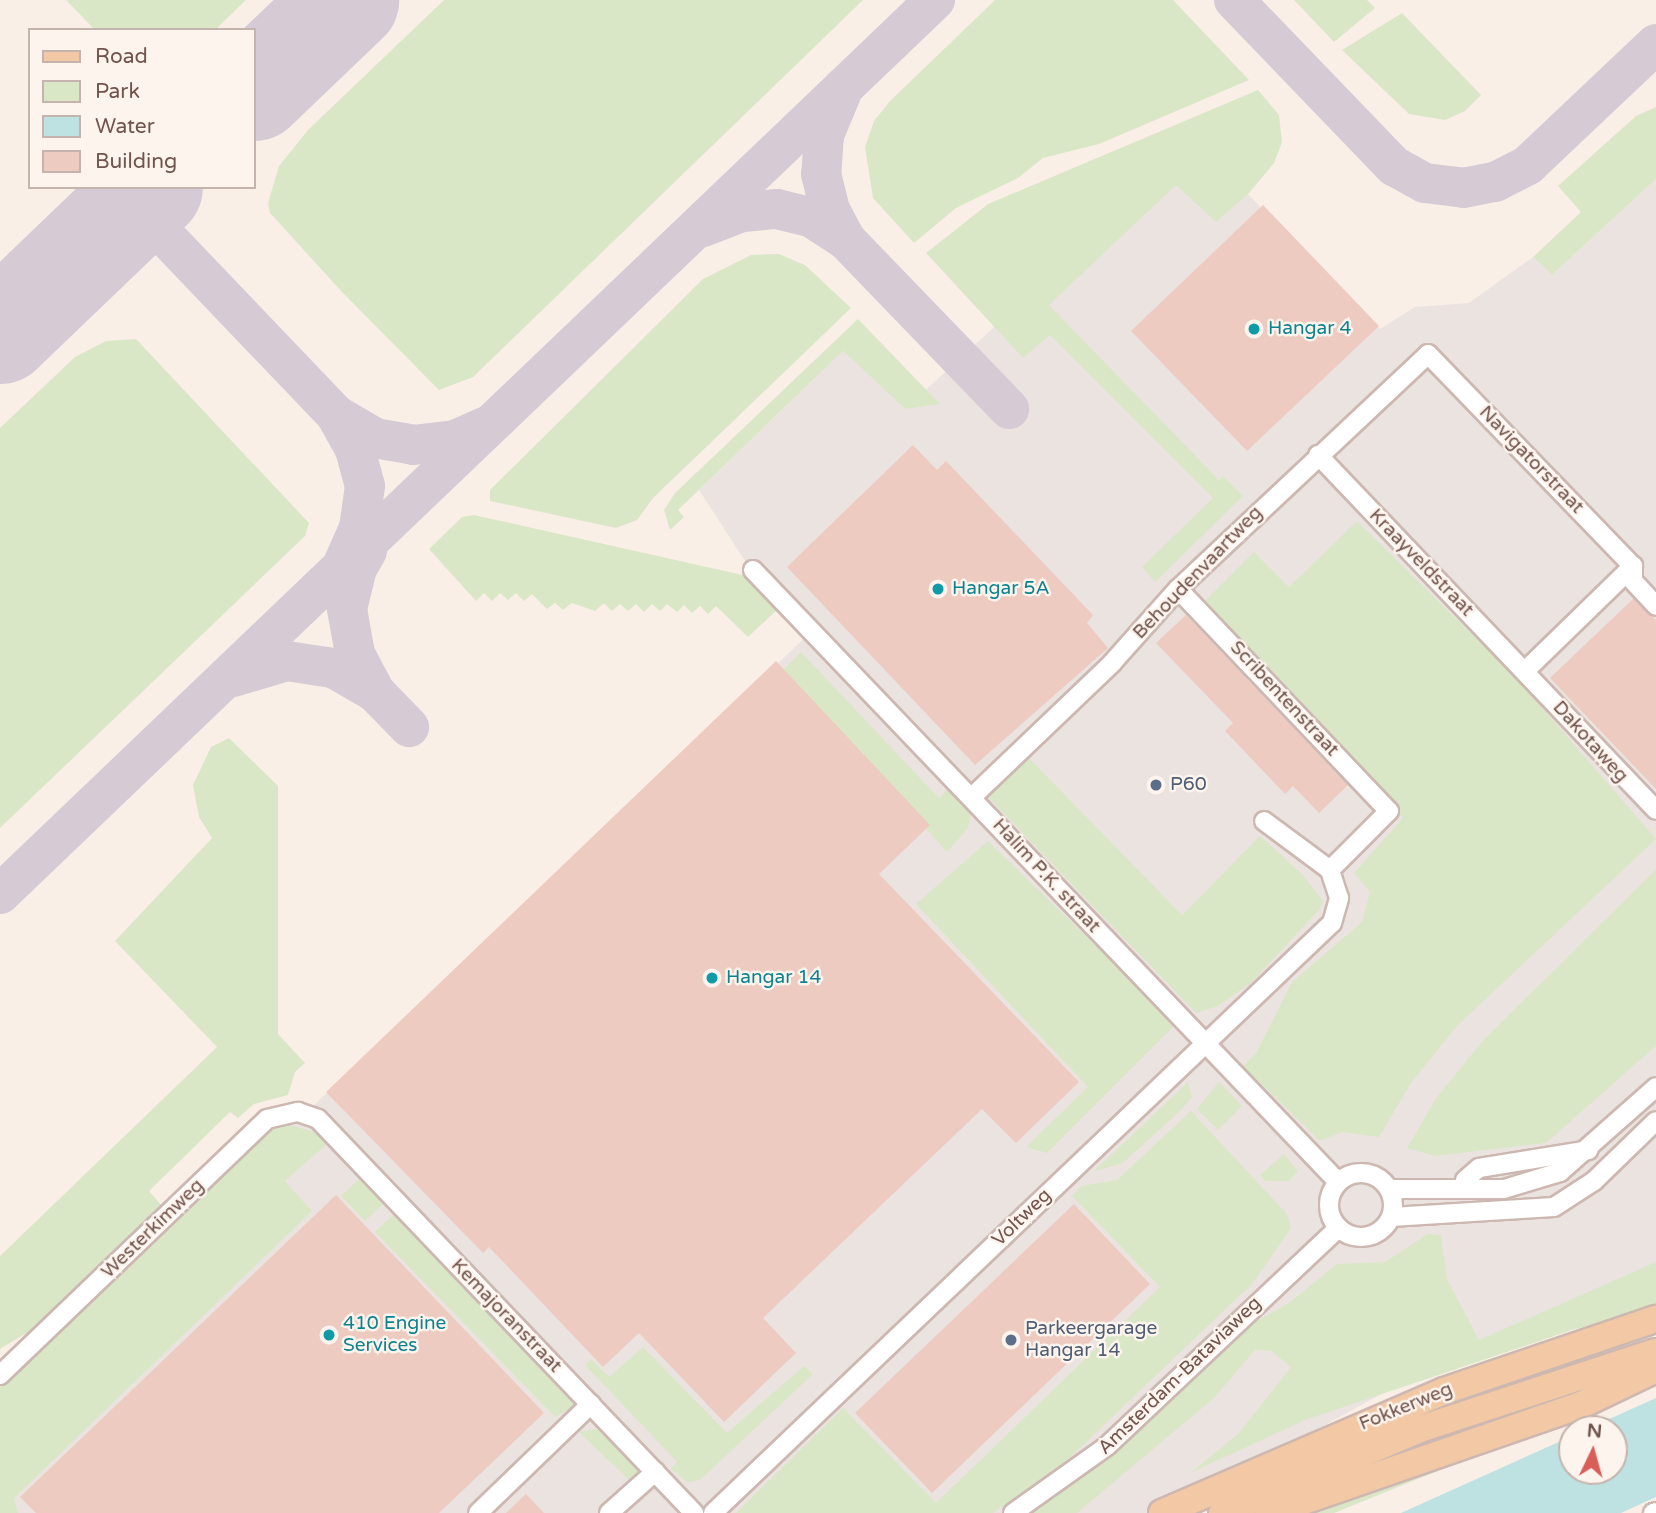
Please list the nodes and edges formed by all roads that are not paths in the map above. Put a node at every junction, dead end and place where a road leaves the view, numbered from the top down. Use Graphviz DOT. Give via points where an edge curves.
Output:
graph roads {
  1 [pos="1429,354"];
  2 [pos="1318,455"];
  3 [pos="1633,566"];
  4 [pos="753,570"];
  5 [pos="1178,589"];
  6 [pos="1656,606"];
  7 [pos="1525,671"];
  8 [pos="972,797"];
  9 [pos="1656,810"];
  10 [pos="1265,821"];
  11 [pos="1330,870"];
  12 [pos="1205,1043"];
  13 [pos="1656,1087"];
  14 [pos="318,1119"];
  15 [pos="1656,1121"];
  16 [pos="1590,1150"];
  17 [pos="1539,1179"];
  18 [pos="1465,1180"];
  19 [pos="1338,1182"];
  20 [pos="1389,1189"];
  21 [pos="1450,1191"];
  22 [pos="1391,1217"];
  23 [pos="1338,1227"];
  24 [pos="1656,1319"];
  25 [pos="1656,1352"];
  26 [pos="1656,1369"];
  27 [pos="0,1375"];
  28 [pos="591,1404"];
  29 [pos="655,1472"];
  30 [pos="478,1513"];
  31 [pos="609,1513"];
  32 [pos="694,1513"];
  33 [pos="713,1513"];
  34 [pos="1013,1513"];
  35 [pos="1162,1513"];
  36 [pos="1222,1513"];
  37 [pos="1269,1513"];
  1 -- 2 [label="street, Behoudenvaartweg"];
  1 -- 3 [label="street, Navigatorstraat"];
  2 -- 5 [label="street, Behoudenvaartweg"];
  2 -- 7 [label="street, Kraayveldstraat"];
  3 -- 6 [label="street" via="1633,581"];
  3 -- 7 [label="street"];
  4 -- 8 [label="street, Halim P.K. straat"];
  5 -- 8 [label="street, Behoudenvaartweg" via="1112,663"];
  5 -- 11 [label="street, Scribentenstraat" via="1389,811"];
  7 -- 9 [label="street, Dakotaweg"];
  8 -- 12 [label="street, Halim P.K. straat"];
  10 -- 11 [label="street"];
  11 -- 12 [label="street, Voltweg" via="1339,898 1332,923"];
  12 -- 19 [label="street, Halim P.K. straat"];
  12 -- 33 [label="street, Voltweg"];
  13 -- 16 [label="street"];
  14 -- 27 [label="street, Westerkimweg" via="298,1112 267,1119"];
  14 -- 28 [label="street, Kemajoranstraat"];
  15 -- 22 [label="street" via="1594,1181 1554,1207"];
  16 -- 17 [label="street"];
  16 -- 18 [label="street" via="1479,1168"];
  17 -- 18 [label="street"];
  17 -- 21 [label="street" via="1504,1189"];
  18 -- 21 [label="street"];
  19 -- 20 [label="street" via="1371,1174"];
  19 -- 23 [label="street" via="1329,1205"];
  20 -- 21 [label="street"];
  20 -- 22 [label="street"];
  22 -- 23 [label="street" via="1371,1235 1360,1237"];
  23 -- 34 [label="street, Amsterdam-Bataviaweg" via="1107,1446"];
  24 -- 35 [label="main road, Fokkerweg" via="1444,1391"];
  25 -- 36 [label="main road, Fokkerweg" via="1420,1429"];
  26 -- 37 [label="main road" via="1581,1405"];
  28 -- 29 [label="street, Kemajoranstraat"];
  28 -- 30 [label="street"];
  29 -- 31 [label="street"];
  29 -- 32 [label="street, Kemajoranstraat"];
}
